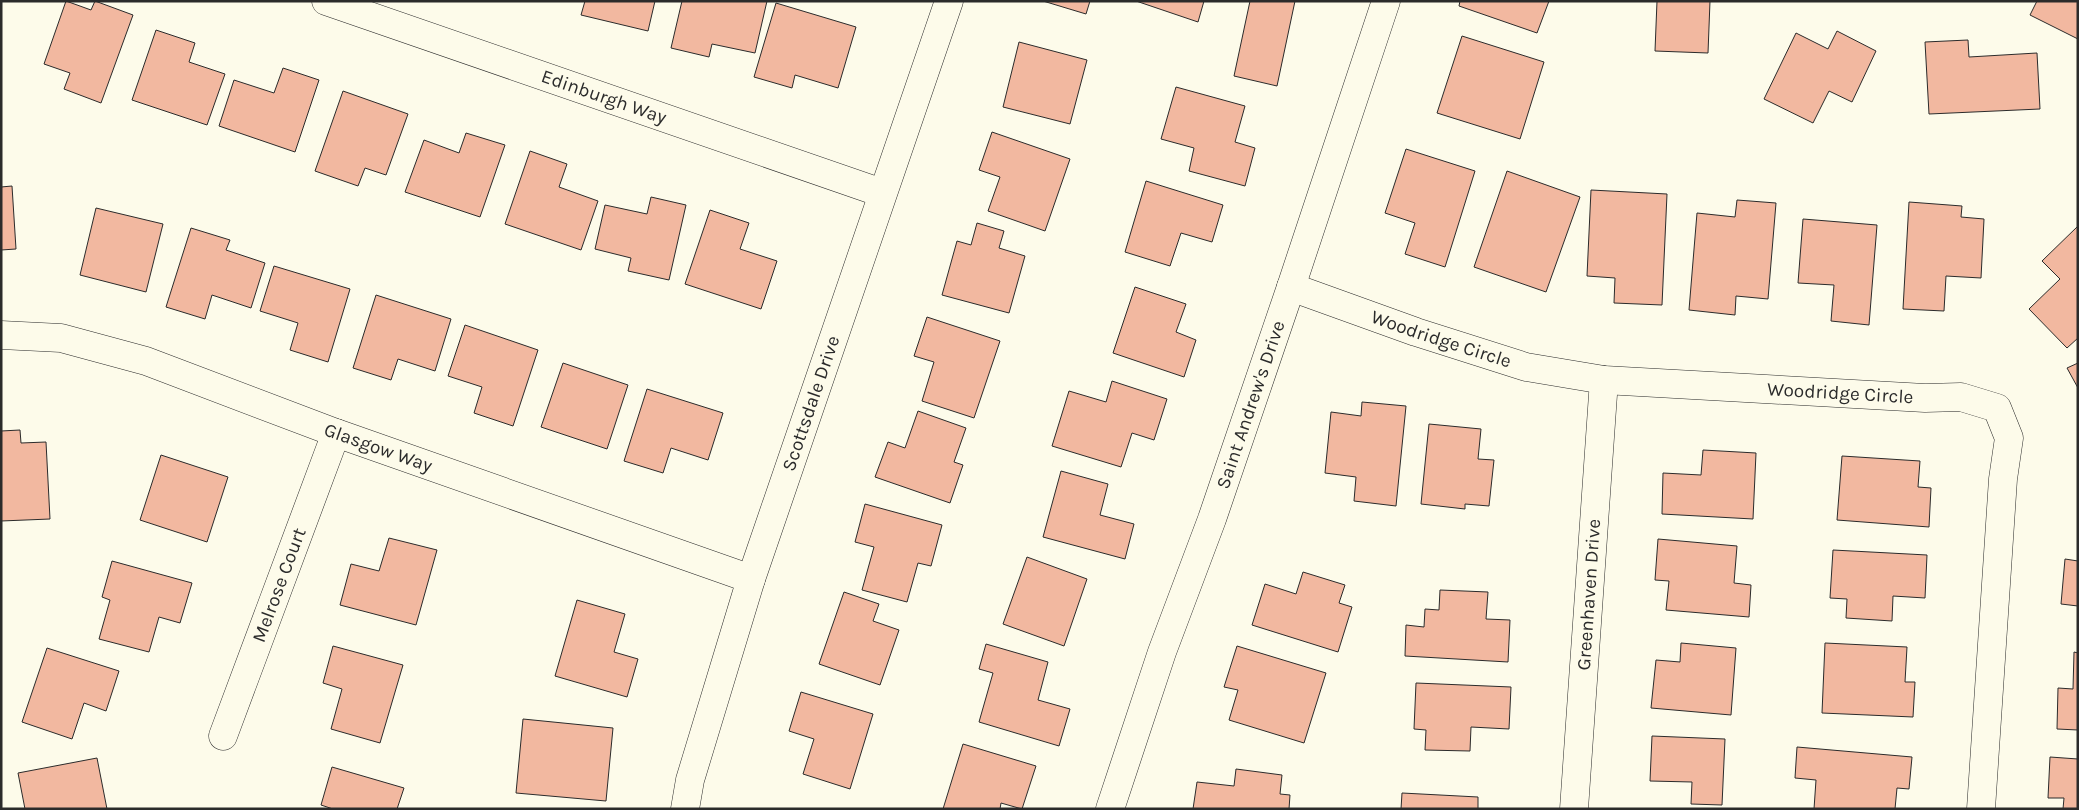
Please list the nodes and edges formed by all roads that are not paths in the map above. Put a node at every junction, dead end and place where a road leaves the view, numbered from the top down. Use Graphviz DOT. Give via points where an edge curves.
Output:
graph roads {
  1 [pos="326,1"];
  2 [pos="949,1"];
  3 [pos="1386,1"];
  4 [pos="882,193"];
  5 [pos="1291,287"];
  6 [pos="1,335"];
  7 [pos="1604,380"];
  8 [pos="336,433"];
  9 [pos="751,579"];
  10 [pos="223,736"];
  11 [pos="685,809"];
  12 [pos="1110,809"];
  13 [pos="1574,809"];
  14 [pos="1982,809"];
  1 -- 4 [label="street, Edinburgh Way"];
  2 -- 4 [label="street, Scottsdale Drive"];
  3 -- 5 [label="street, Saint Andrew's Drive"];
  4 -- 9 [label="street, Scottsdale Drive"];
  5 -- 7 [label="street, Woodridge Circle" via="1526,368"];
  5 -- 12 [label="street, Saint Andrew's Drive"];
  6 -- 8 [label="street, Glasgow Way" via="60,338 146,361"];
  7 -- 13 [label="street, Greenhaven Drive"];
  7 -- 14 [label="street, Woodridge Circle" via="1925,398 1961,397 1997,408 2009,438 2003,480"];
  8 -- 9 [label="street, Glasgow Way"];
  8 -- 10 [label="street, Melrose Court"];
  9 -- 11 [label="street, Scottsdale Drive" via="690,780"];
}
